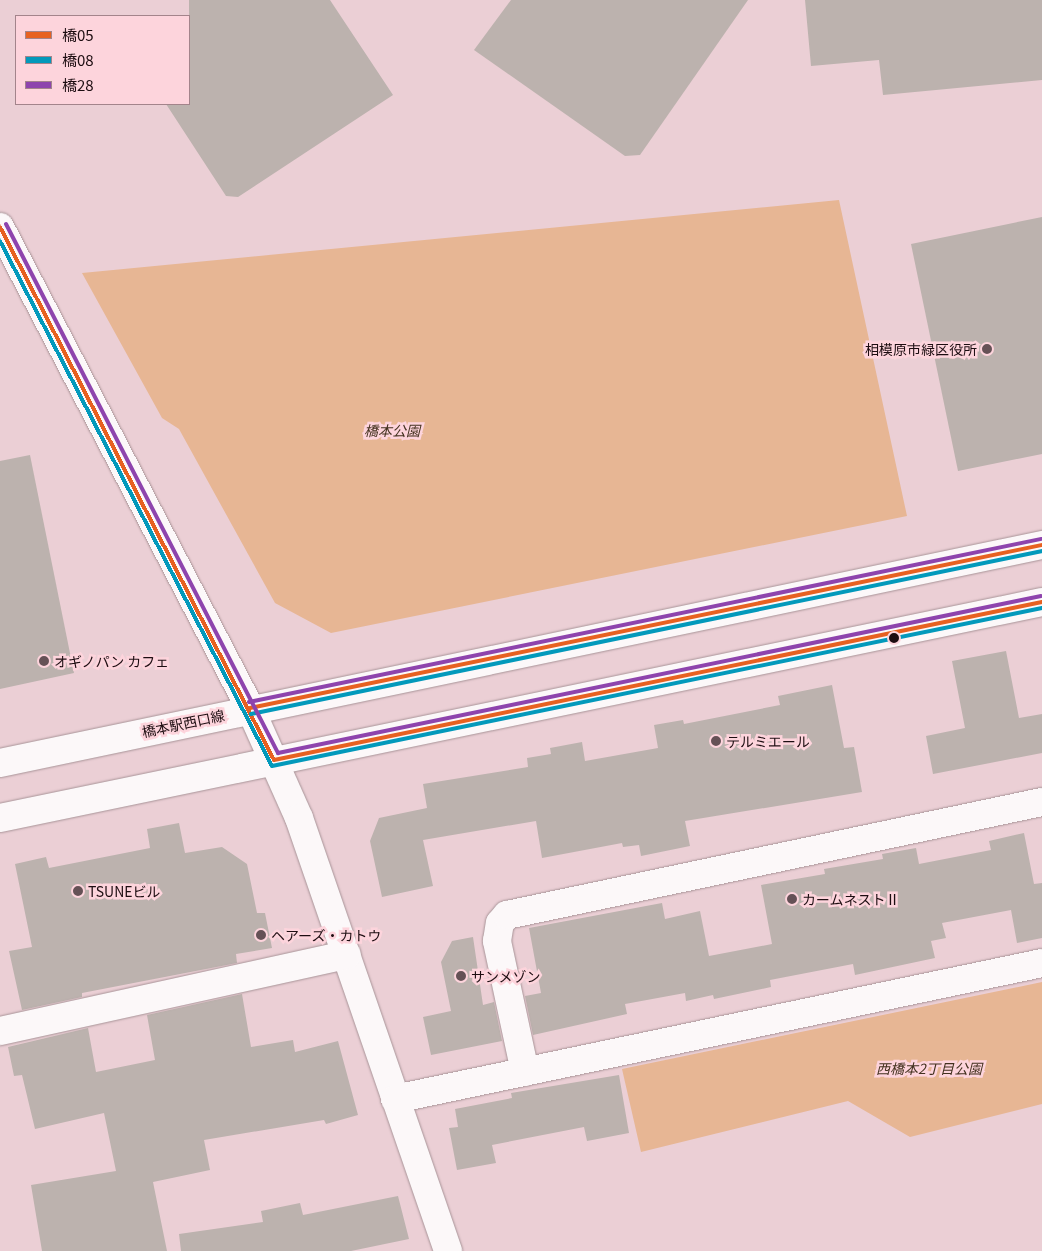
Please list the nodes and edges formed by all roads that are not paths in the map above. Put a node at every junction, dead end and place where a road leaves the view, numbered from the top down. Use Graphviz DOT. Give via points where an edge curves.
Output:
graph roads {
  1 [pos="0,227"];
  2 [pos="1042,545"];
  3 [pos="1042,602"];
  4 [pos="250,708"];
  5 [pos="274,760"];
  6 [pos="0,763"];
  7 [pos="1042,802"];
  8 [pos="0,818"];
  9 [pos="347,954"];
  10 [pos="1042,963"];
  11 [pos="0,1031"];
  12 [pos="525,1072"];
  13 [pos="394,1099"];
  14 [pos="448,1251"];
  1 -- 4 [label="street"];
  2 -- 4 [label="street, 橋本駅西口線"];
  3 -- 5 [label="street"];
  4 -- 5 [label="street"];
  4 -- 6 [label="street, 橋本駅西口線"];
  5 -- 8 [label="street"];
  5 -- 9 [label="street" via="299,818"];
  7 -- 12 [label="street" via="507,915 500,923 497,941"];
  9 -- 11 [label="street"];
  9 -- 13 [label="street"];
  10 -- 12 [label="street"];
  12 -- 13 [label="street"];
  13 -- 14 [label="street"];
}
